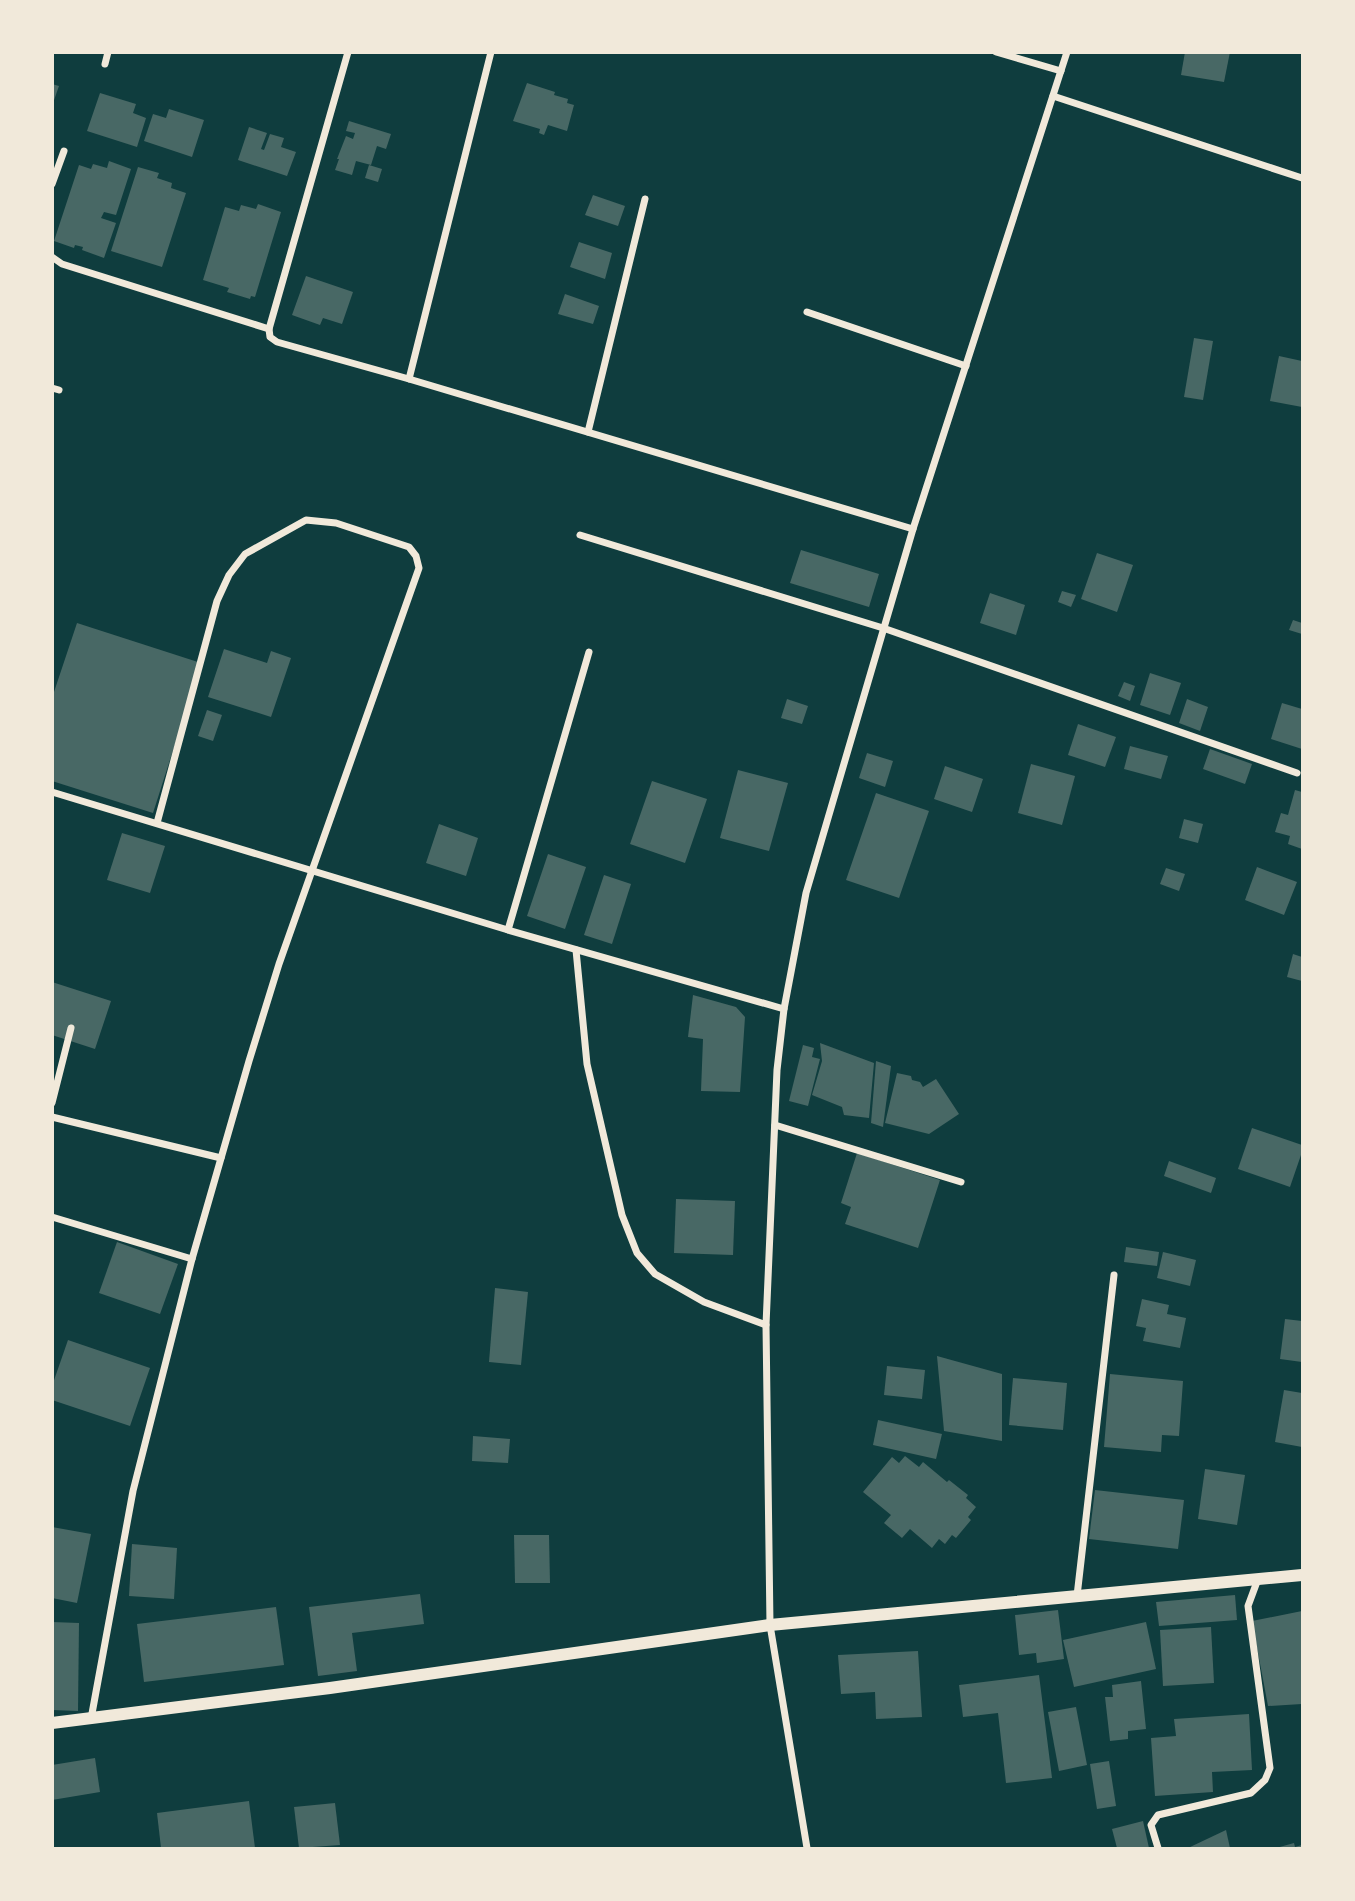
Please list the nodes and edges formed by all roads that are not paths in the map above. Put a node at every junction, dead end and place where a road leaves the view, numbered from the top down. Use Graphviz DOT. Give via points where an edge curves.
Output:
graph roads {
  1 [pos="108,52"];
  2 [pos="348,52"];
  3 [pos="491,52"];
  4 [pos="996,52"];
  5 [pos="1067,52"];
  6 [pos="104,64"];
  7 [pos="1061,71"];
  8 [pos="1053,96"];
  9 [pos="65,151"];
  10 [pos="1303,178"];
  11 [pos="52,184"];
  12 [pos="645,200"];
  13 [pos="52,257"];
  14 [pos="807,312"];
  15 [pos="268,329"];
  16 [pos="966,366"];
  17 [pos="409,379"];
  18 [pos="588,432"];
  19 [pos="912,529"];
  20 [pos="580,535"];
  21 [pos="883,628"];
  22 [pos="589,652"];
  23 [pos="1297,773"];
  24 [pos="52,792"];
  25 [pos="157,823"];
  26 [pos="313,871"];
  27 [pos="508,930"];
  28 [pos="576,950"];
  29 [pos="784,1009"];
  30 [pos="71,1028"];
  31 [pos="52,1102"];
  32 [pos="52,1117"];
  33 [pos="775,1125"];
  34 [pos="221,1158"];
  35 [pos="961,1182"];
  36 [pos="52,1217"];
  37 [pos="192,1259"];
  38 [pos="1114,1275"];
  39 [pos="766,1325"];
  40 [pos="1303,1575"];
  41 [pos="1258,1579"];
  42 [pos="1077,1596"];
  43 [pos="770,1625"];
  44 [pos="91,1719"];
  45 [pos="52,1723"];
  46 [pos="807,1849"];
  47 [pos="1158,1849"];
  1 -- 6 [label="street"];
  2 -- 15 [label="street"];
  3 -- 17 [label="street"];
  4 -- 7 [label="street"];
  5 -- 7 [label="street"];
  7 -- 8 [label="street"];
  8 -- 10 [label="street"];
  8 -- 16 [label="street"];
  9 -- 11 [label="street"];
  12 -- 18 [label="street"];
  13 -- 15 [label="street"];
  14 -- 16 [label="street"];
  15 -- 17 [label="street" via="277,342"];
  16 -- 19 [label="street"];
  17 -- 18 [label="street"];
  18 -- 19 [label="street"];
  19 -- 21 [label="street"];
  20 -- 21 [label="street"];
  21 -- 23 [label="street"];
  21 -- 29 [label="street" via="806,892"];
  22 -- 27 [label="street"];
  24 -- 25 [label="street"];
  25 -- 26 [label="street"];
  25 -- 26 [label="street" via="217,601 229,575 245,554 306,520 336,523 409,547 419,568"];
  26 -- 27 [label="street"];
  26 -- 34 [label="street" via="279,964"];
  27 -- 28 [label="street"];
  28 -- 29 [label="street"];
  28 -- 39 [label="street" via="587,1064 622,1214 637,1253 655,1274 704,1302"];
  29 -- 33 [label="street"];
  30 -- 31 [label="street"];
  32 -- 34 [label="street"];
  33 -- 35 [label="street"];
  33 -- 39 [label="street"];
  34 -- 37 [label="street"];
  36 -- 37 [label="street"];
  37 -- 44 [label="street" via="133,1490"];
  38 -- 42 [label="street"];
  39 -- 43 [label="street"];
  40 -- 41 [label="street"];
  41 -- 42 [label="street"];
  41 -- 47 [label="street" via="1248,1606 1270,1768 1251,1793 1158,1815 1151,1825"];
  42 -- 43 [label="street"];
  43 -- 44 [label="street"];
  43 -- 46 [label="street"];
  44 -- 45 [label="street"];
}
